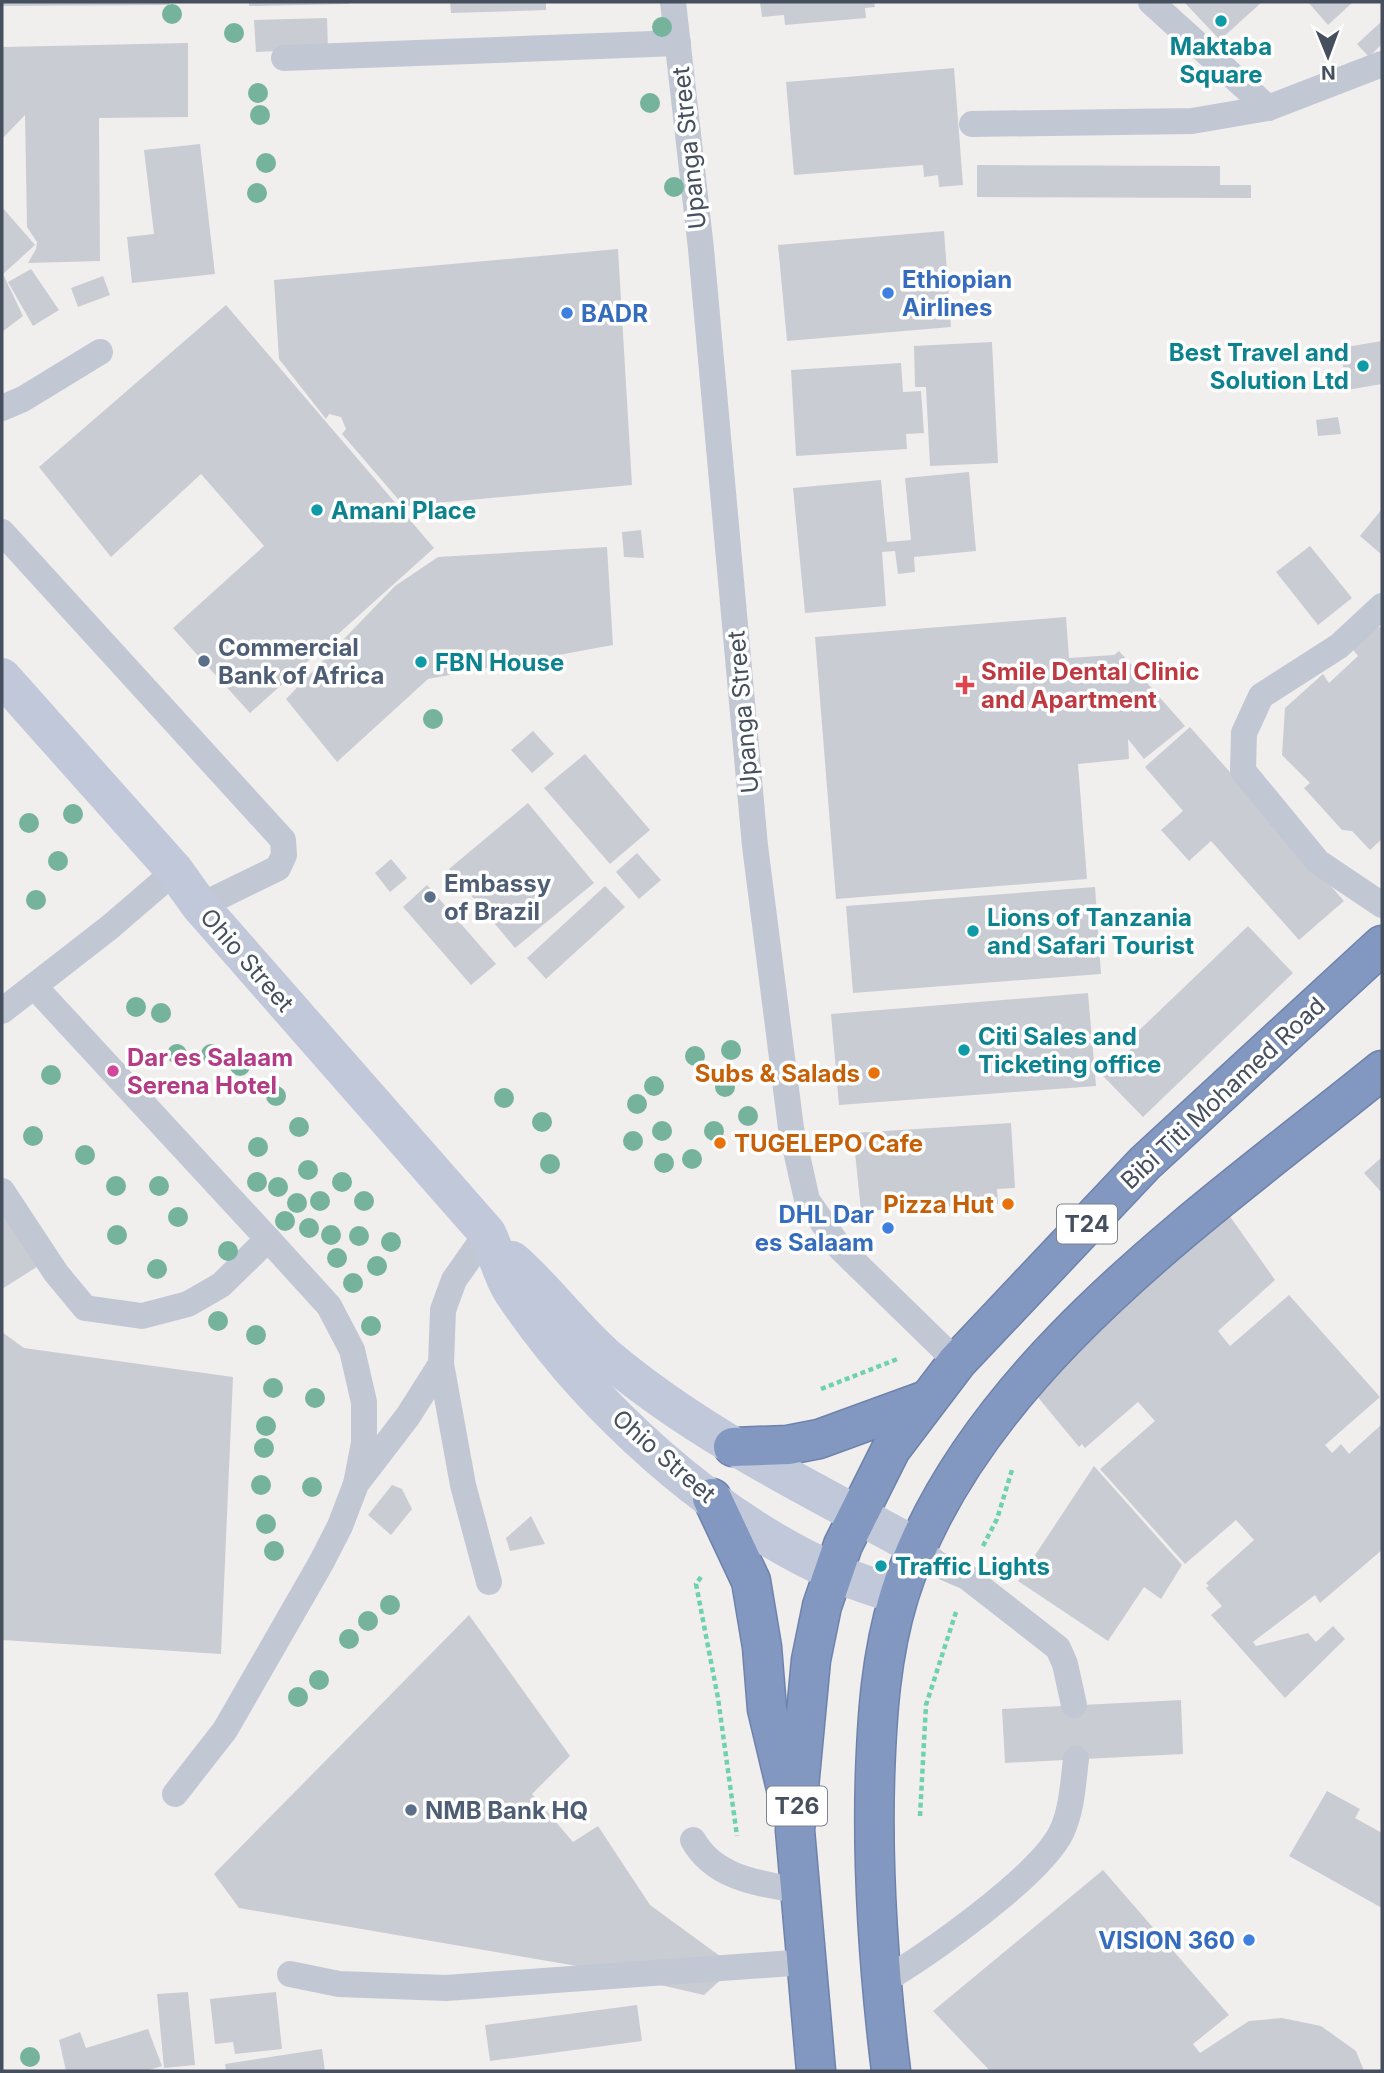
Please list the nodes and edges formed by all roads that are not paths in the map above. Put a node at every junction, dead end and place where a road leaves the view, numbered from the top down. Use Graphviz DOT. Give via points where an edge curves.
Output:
graph roads {
  1 [pos="673,2"];
  2 [pos="1151,2"];
  3 [pos="678,43"];
  4 [pos="284,58"];
  5 [pos="1382,64"];
  6 [pos="1268,108"];
  7 [pos="972,124"];
  8 [pos="100,352"];
  9 [pos="2,408"];
  10 [pos="2,533"];
  11 [pos="1382,606"];
  12 [pos="2,677"];
  13 [pos="175,870"];
  14 [pos="1382,905"];
  15 [pos="200,906"];
  16 [pos="1382,945"];
  17 [pos="34,986"];
  18 [pos="2,1011"];
  19 [pos="1382,1070"];
  20 [pos="2,1191"];
  21 [pos="490,1238"];
  22 [pos="268,1240"];
  23 [pos="957,1362"];
  24 [pos="441,1364"];
  25 [pos="926,1399"];
  26 [pos="733,1447"];
  27 [pos="355,1485"];
  28 [pos="712,1498"];
  29 [pos="845,1544"];
  30 [pos="917,1547"];
  31 [pos="489,1582"];
  32 [pos="899,1596"];
  33 [pos="1074,1705"];
  34 [pos="1076,1759"];
  35 [pos="175,1794"];
  36 [pos="795,1830"];
  37 [pos="693,1840"];
  38 [pos="801,1891"];
  39 [pos="806,1962"];
  40 [pos="290,1973"];
  41 [pos="880,1983"];
  42 [pos="816,2071"];
  43 [pos="891,2071"];
  1 -- 3 [label="lane, Upanga Street"];
  2 -- 6 [label="lane"];
  3 -- 4 [label="lane"];
  3 -- 23 [label="lane, Upanga Street" via="755,846 791,1128 807,1200 840,1248"];
  5 -- 6 [label="lane"];
  6 -- 7 [label="lane" via="1192,121"];
  8 -- 9 [label="lane"];
  10 -- 15 [label="lane" via="283,840 284,855 278,868"];
  11 -- 14 [label="lane" via="1339,646 1261,696 1244,733 1243,771 1318,862"];
  12 -- 13 [label="street, Ohio Street"];
  13 -- 15 [label="street, Ohio Street"];
  13 -- 17 [label="lane"];
  15 -- 21 [label="street, Ohio Street"];
  16 -- 23 [label="highway, Bibi Titi Mohamed Road / T24" via="1145,1163"];
  17 -- 18 [label="lane"];
  17 -- 22 [label="lane"];
  19 -- 30 [label="highway, T24" via="1130,1276 1052,1350 965,1458"];
  20 -- 22 [label="lane" via="85,1308 142,1316 188,1304 221,1285"];
  21 -- 24 [label="lane" via="454,1280 443,1310"];
  21 -- 26 [label="street, Ohio Street" via="608,1357"];
  21 -- 28 [label="street, Ohio Street" via="513,1294 585,1385 658,1457"];
  22 -- 27 [label="lane" via="329,1306 352,1350 364,1402 364,1443"];
  23 -- 25 [label="highway, Bibi Titi Mohamed Road / T24"];
  24 -- 27 [label="lane"];
  24 -- 31 [label="lane" via="466,1496"];
  25 -- 26 [label="highway" via="819,1438 788,1445"];
  25 -- 29 [label="highway, Bibi Titi Mohamed Road / T24" via="891,1449"];
  26 -- 29 [label="street, Ohio Street"];
  27 -- 35 [label="lane" via="340,1526 225,1730"];
  28 -- 29 [label="street, Ohio Street" via="741,1519"];
  28 -- 36 [label="highway" via="751,1581 767,1709"];
  29 -- 30 [label="street, Ohio Street"];
  29 -- 32 [label="street, Ohio Street"];
  29 -- 36 [label="highway, T26" via="811,1660"];
  30 -- 32 [label="highway, T24"];
  30 -- 33 [label="lane" via="937,1564 967,1577 1058,1648"];
  32 -- 41 [label="highway" via="881,1683 877,1736 873,1884"];
  34 -- 41 [label="lane" via="1065,1819 1046,1856 912,1964"];
  36 -- 38 [label="highway, T26"];
  37 -- 38 [label="lane" via="703,1857 743,1880"];
  38 -- 39 [label="highway, T26"];
  39 -- 40 [label="lane" via="446,1988 339,1984"];
  39 -- 42 [label="highway, T26"];
  41 -- 43 [label="highway"];
}
